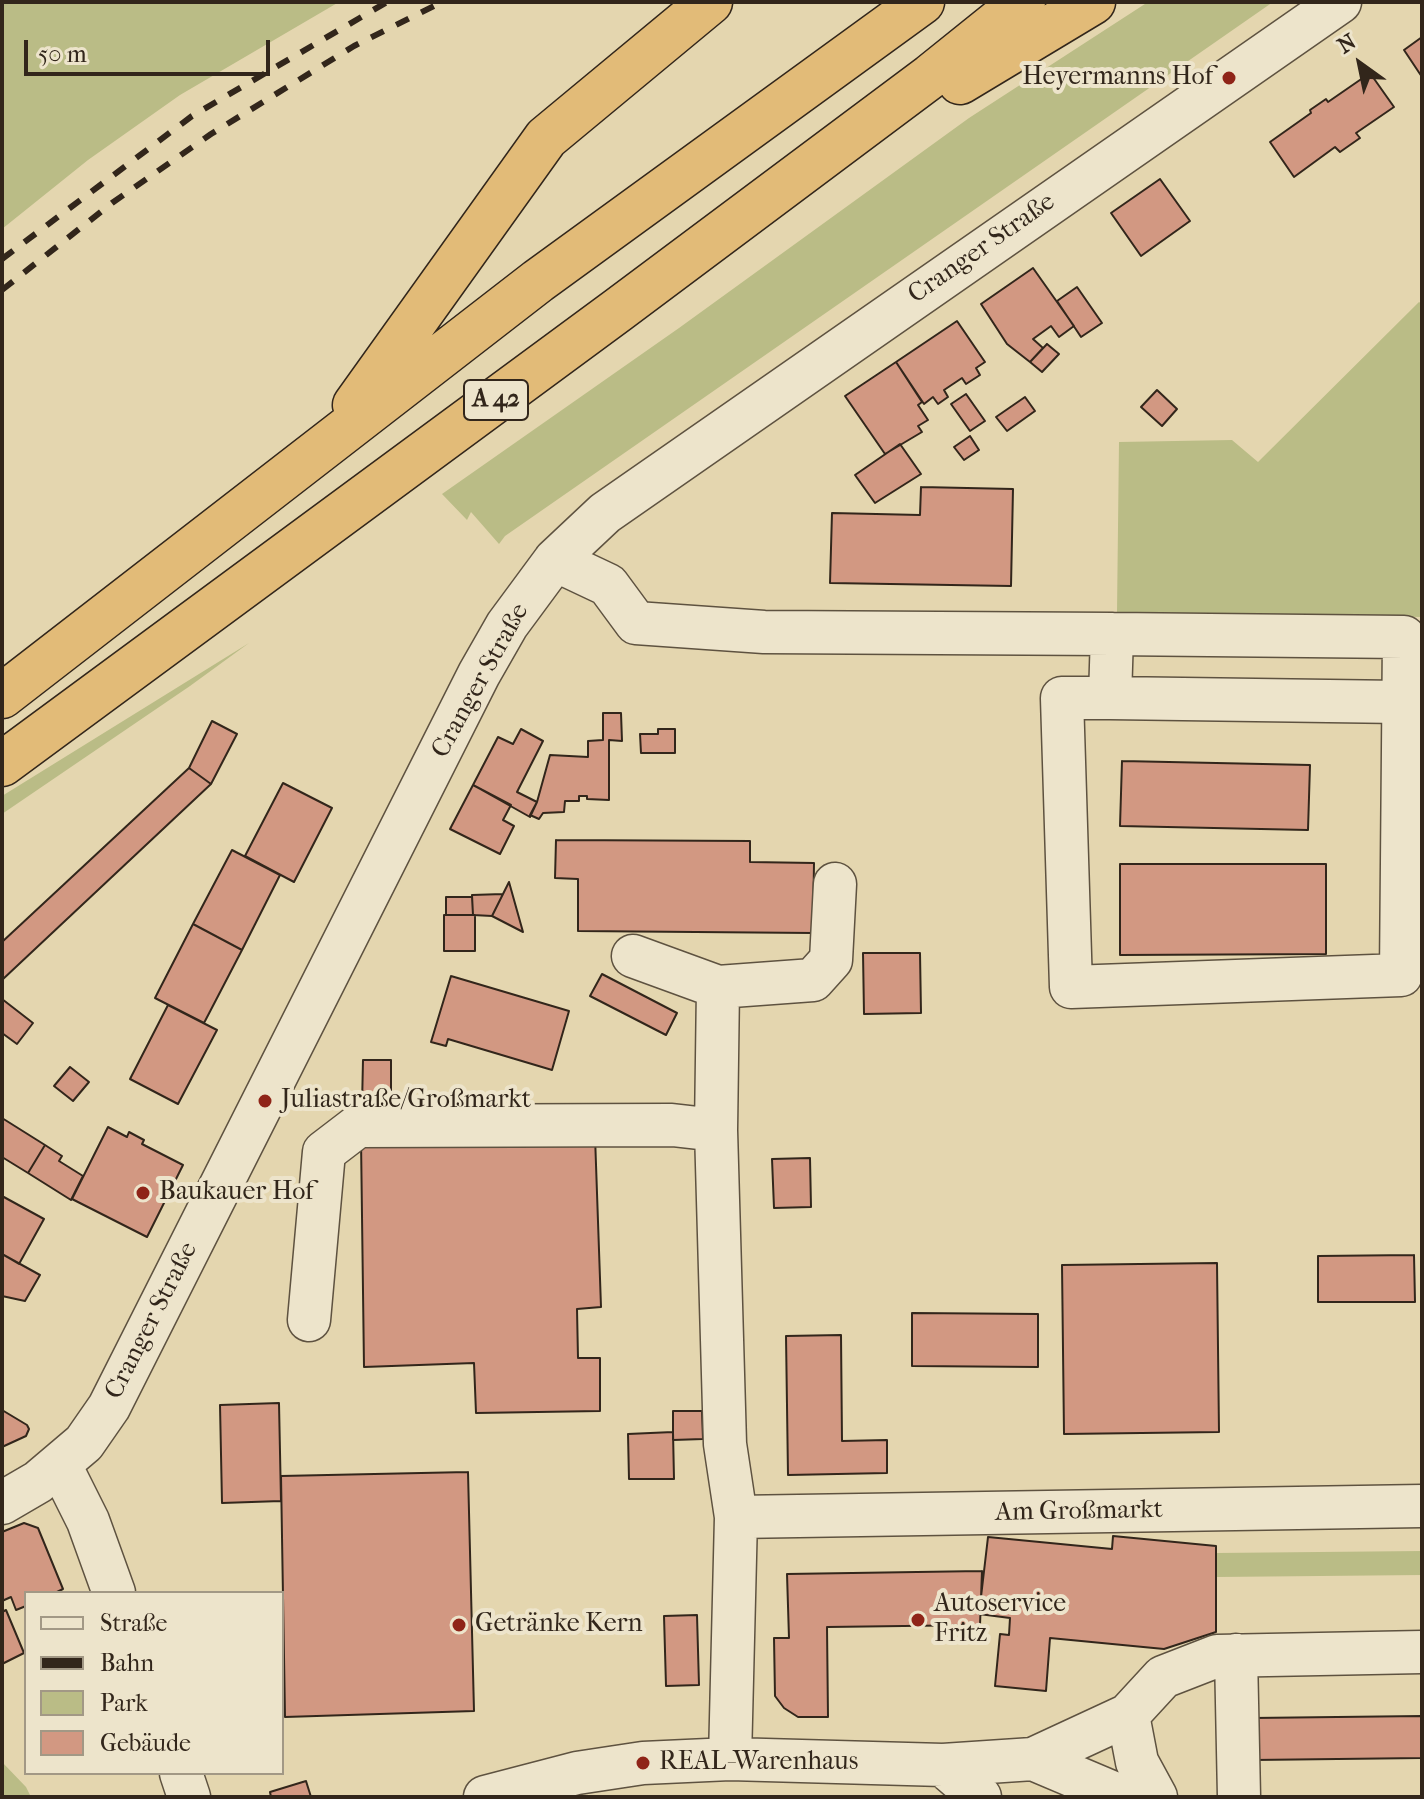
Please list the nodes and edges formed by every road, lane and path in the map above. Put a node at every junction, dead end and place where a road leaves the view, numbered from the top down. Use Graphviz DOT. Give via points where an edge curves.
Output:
graph roads {
  1 [pos="710,2"];
  2 [pos="922,2"];
  3 [pos="1023,2"];
  4 [pos="1093,2"];
  5 [pos="1340,2"];
  6 [pos="776,192"];
  7 [pos="328,443"];
  8 [pos="555,560"];
  9 [pos="1112,634"];
  10 [pos="2,696"];
  11 [pos="1110,698"];
  12 [pos="1401,702"];
  13 [pos="2,764"];
  14 [pos="835,884"];
  15 [pos="633,956"];
  16 [pos="718,987"];
  17 [pos="716,1130"];
  18 [pos="309,1320"];
  19 [pos="60,1465"];
  20 [pos="2,1503"];
  21 [pos="1422,1506"];
  22 [pos="736,1517"];
  23 [pos="113,1591"];
  24 [pos="1422,1652"];
  25 [pos="1226,1656"];
  26 [pos="1128,1715"];
  27 [pos="730,1759"];
  28 [pos="1033,1759"];
  29 [pos="943,1765"];
  30 [pos="182,1775"];
  31 [pos="189,1797"];
  32 [pos="485,1797"];
  33 [pos="980,1797"];
  34 [pos="1123,1797"];
  35 [pos="1156,1797"];
  36 [pos="1239,1797"];
  1 -- 7 [label="highway" via="546,138"];
  2 -- 7 [label="highway, A 42" via="538,281"];
  3 -- 6 [label="highway, A 42"];
  4 -- 6 [label="highway"];
  5 -- 8 [label="street, Cranger Straße" via="605,513"];
  6 -- 13 [label="highway, A 42"];
  7 -- 10 [label="highway, A 42"];
  8 -- 9 [label="street" via="608,585 636,623 764,632"];
  8 -- 19 [label="street, Cranger Straße" via="479,674 109,1407 84,1443"];
  9 -- 11 [label="street"];
  9 -- 12 [label="street" via="1404,637"];
  11 -- 12 [label="street"];
  11 -- 12 [label="street" via="1062,698 1071,987 1401,975"];
  14 -- 16 [label="street" via="831,960 813,980"];
  15 -- 16 [label="street"];
  16 -- 17 [label="street"];
  17 -- 18 [label="street" via="659,1125 358,1126 324,1152"];
  17 -- 22 [label="street" via="725,1444"];
  19 -- 20 [label="street, Cranger Straße"];
  19 -- 23 [label="street"];
  21 -- 22 [label="street, Am Großmarkt"];
  22 -- 27 [label="street"];
  24 -- 25 [label="street"];
  25 -- 26 [label="street" via="1163,1677"];
  25 -- 36 [label="street"];
  26 -- 28 [label="street"];
  26 -- 35 [label="street" via="1137,1762"];
  27 -- 29 [label="street"];
  27 -- 32 [label="street" via="577,1773"];
  28 -- 29 [label="street"];
  28 -- 34 [label="street"];
  29 -- 33 [label="street"];
  30 -- 31 [label="street"];
}
